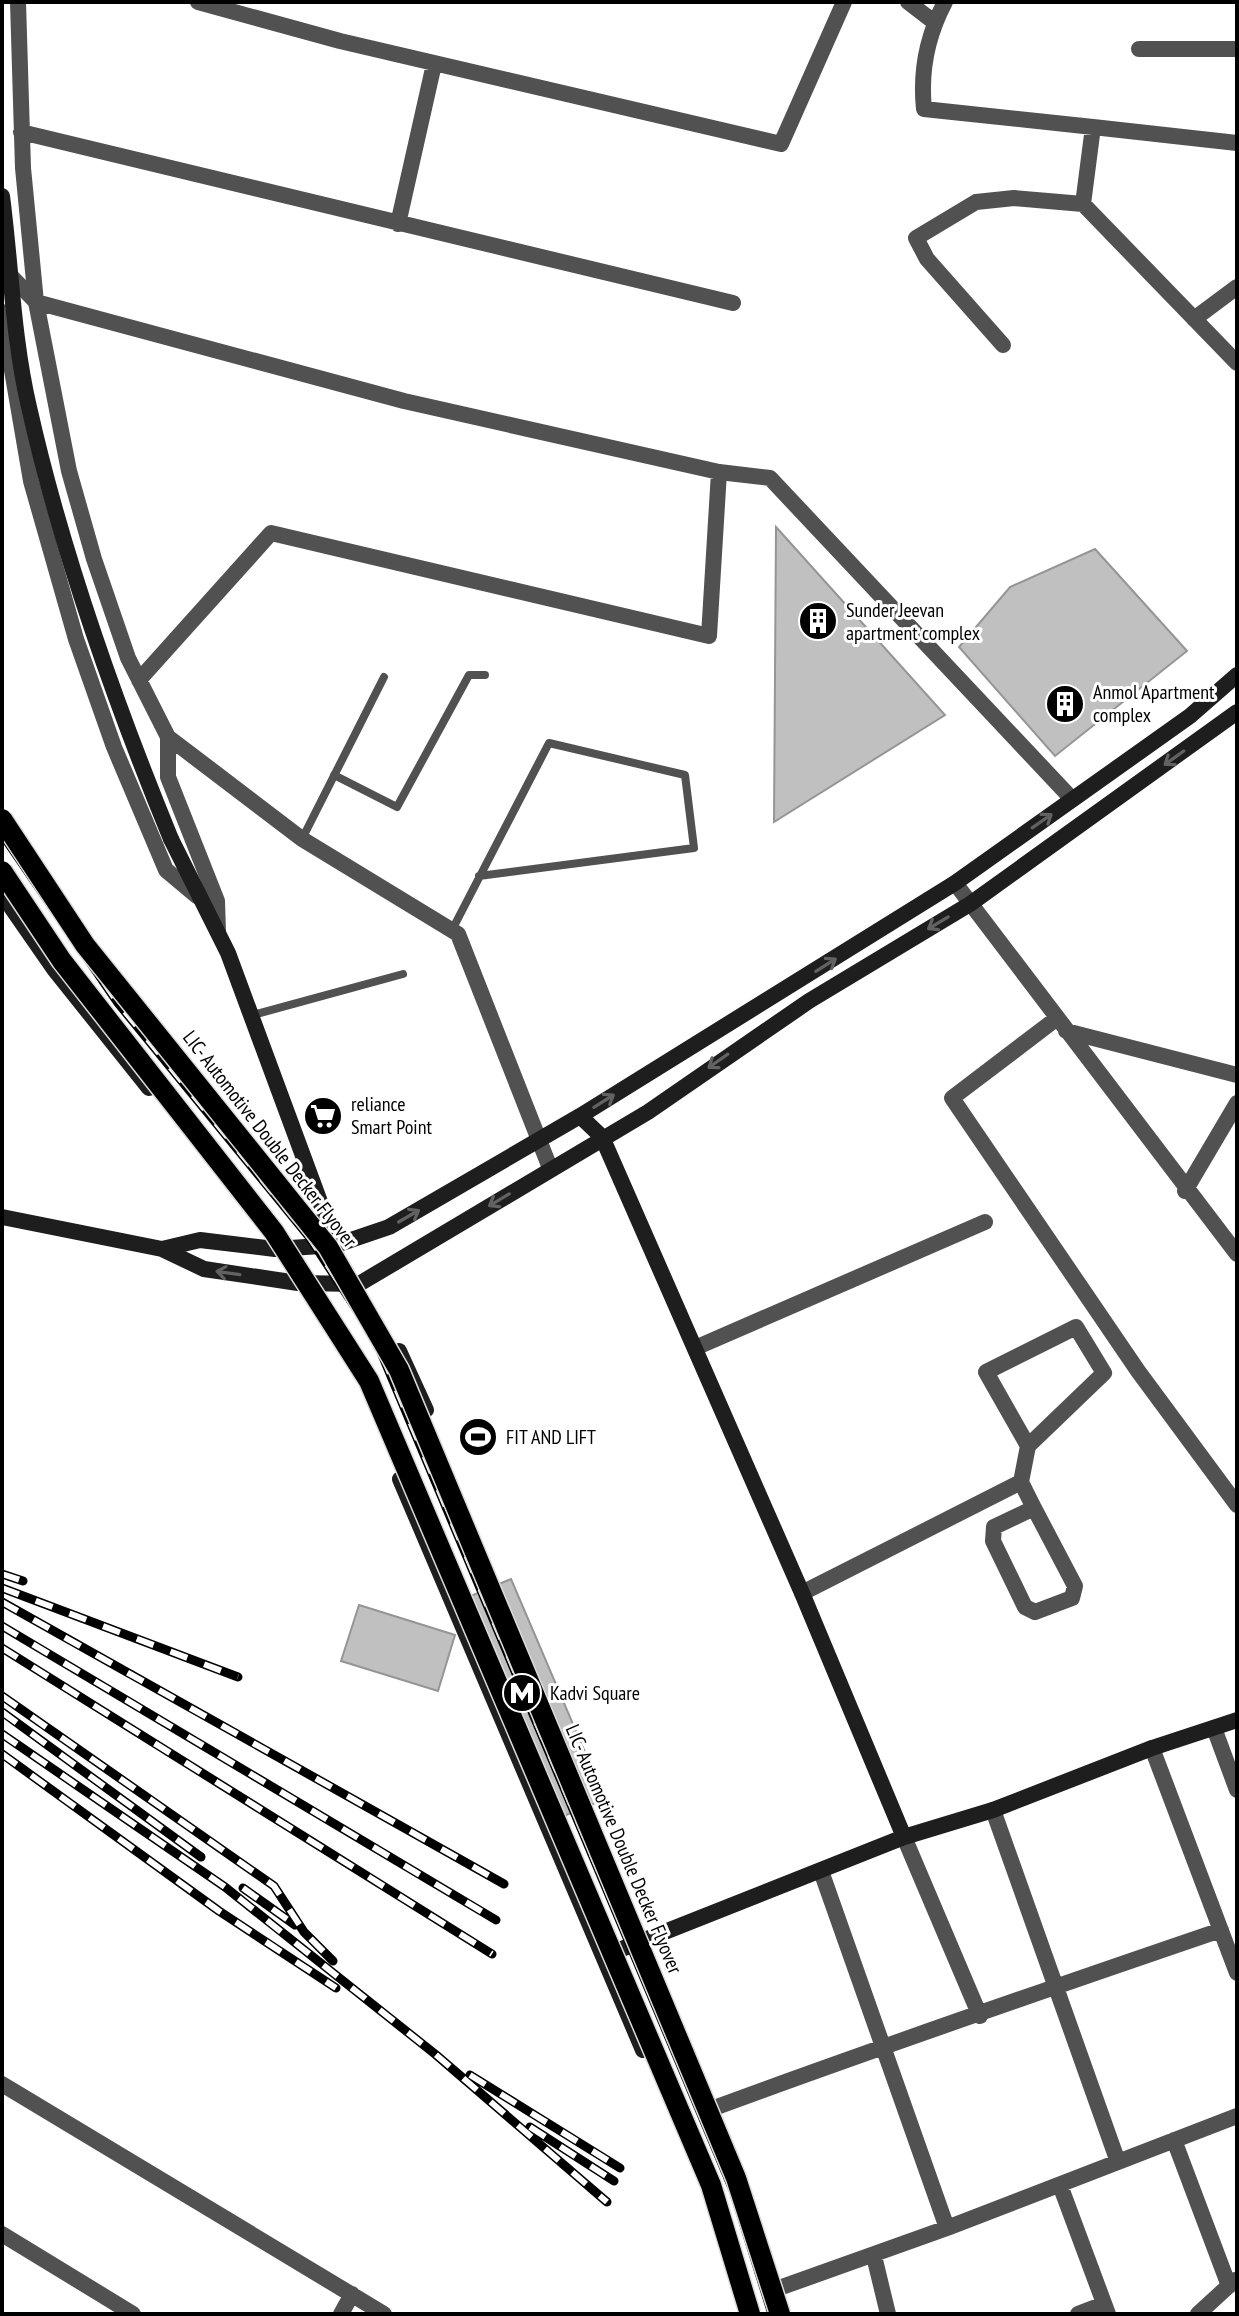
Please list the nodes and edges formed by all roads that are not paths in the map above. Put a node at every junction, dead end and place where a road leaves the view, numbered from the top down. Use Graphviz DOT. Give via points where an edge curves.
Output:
graph roads {
  1 [pos="18,2"];
  2 [pos="198,2"];
  3 [pos="844,2"];
  4 [pos="908,2"];
  5 [pos="945,2"];
  6 [pos="934,22"];
  7 [pos="1139,49"];
  8 [pos="1237,49"];
  9 [pos="434,64"];
  10 [pos="1093,127"];
  11 [pos="21,132"];
  12 [pos="1237,143"];
  13 [pos="2,196"];
  14 [pos="1083,204"];
  15 [pos="398,224"];
  16 [pos="2,267"];
  17 [pos="1237,287"];
  18 [pos="36,302"];
  19 [pos="733,303"];
  20 [pos="2,312"];
  21 [pos="1194,319"];
  22 [pos="1003,345"];
  23 [pos="1237,363"];
  24 [pos="719,472"];
  25 [pos="485,675"];
  26 [pos="1237,675"];
  27 [pos="384,677"];
  28 [pos="139,680"];
  29 [pos="1237,712"];
  30 [pos="168,737"];
  31 [pos="334,775"];
  32 [pos="1072,799"];
  33 [pos="2,804"];
  34 [pos="2,819"];
  35 [pos="302,839"];
  36 [pos="2,871"];
  37 [pos="479,876"];
  38 [pos="955,883"];
  39 [pos="2,894"];
  40 [pos="197,896"];
  41 [pos="970,904"];
  42 [pos="452,930"];
  43 [pos="218,933"];
  44 [pos="403,974"];
  45 [pos="253,1015"];
  46 [pos="1061,1025"];
  47 [pos="1237,1075"];
  48 [pos="1237,1103"];
  49 [pos="580,1116"];
  50 [pos="602,1137"];
  51 [pos="536,1139"];
  52 [pos="550,1168"];
  53 [pos="1185,1191"];
  54 [pos="2,1217"];
  55 [pos="985,1222"];
  56 [pos="336,1245"];
  57 [pos="162,1249"];
  58 [pos="275,1249"];
  59 [pos="1237,1254"];
  60 [pos="298,1283"];
  61 [pos="359,1284"];
  62 [pos="695,1348"];
  63 [pos="1028,1446"];
  64 [pos="1021,1482"];
  65 [pos="1236,1500"];
  66 [pos="1034,1508"];
  67 [pos="802,1593"];
  68 [pos="1237,1720"];
  69 [pos="1214,1728"];
  70 [pos="1152,1748"];
  71 [pos="1237,1790"];
  72 [pos="993,1810"];
  73 [pos="904,1837"];
  74 [pos="821,1871"];
  75 [pos="1221,1930"];
  76 [pos="644,1939"];
  77 [pos="602,1957"];
  78 [pos="1237,1973"];
  79 [pos="1054,1988"];
  80 [pos="980,2016"];
  81 [pos="884,2045"];
  82 [pos="2,2084"];
  83 [pos="714,2108"];
  84 [pos="1237,2116"];
  85 [pos="1174,2140"];
  86 [pos="1118,2162"];
  87 [pos="1060,2185"];
  88 [pos="947,2228"];
  89 [pos="2,2234"];
  90 [pos="874,2256"];
  91 [pos="1233,2282"];
  92 [pos="779,2288"];
  93 [pos="352,2294"];
  94 [pos="1106,2309"];
  95 [pos="133,2314"];
  96 [pos="341,2314"];
  97 [pos="384,2314"];
  98 [pos="741,2314"];
  99 [pos="750,2314"];
  100 [pos="780,2314"];
  101 [pos="788,2314"];
  102 [pos="888,2314"];
  103 [pos="1078,2314"];
  104 [pos="1198,2314"];
  1 -- 11 [label="street"];
  2 -- 9 [label="street"];
  3 -- 9 [label="street" via="781,144"];
  4 -- 6 [label="street"];
  5 -- 6 [label="street"];
  6 -- 10 [label="street" via="921,77 924,109"];
  7 -- 8 [label="street"];
  9 -- 15 [label="street"];
  10 -- 12 [label="street"];
  10 -- 14 [label="street"];
  11 -- 15 [label="street"];
  11 -- 18 [label="street"];
  13 -- 40 [label="main road, bridge" via="28,405 73,568 136,755"];
  14 -- 21 [label="street"];
  14 -- 22 [label="street" via="1014,198 976,202 916,238 927,259"];
  15 -- 19 [label="street"];
  16 -- 18 [label="street"];
  17 -- 21 [label="street"];
  18 -- 24 [label="street" via="404,401"];
  18 -- 28 [label="street" via="69,471 94,559"];
  20 -- 40 [label="street" via="31,481 76,639 166,870"];
  21 -- 23 [label="street"];
  24 -- 28 [label="street" via="709,636 271,533"];
  24 -- 32 [label="street" via="770,478"];
  25 -- 31 [label="lane" via="469,675 397,807"];
  26 -- 32 [label="main road" via="1190,716"];
  27 -- 31 [label="lane"];
  28 -- 30 [label="street"];
  29 -- 41 [label="main road, one-way"];
  30 -- 35 [label="street"];
  30 -- 43 [label="street" via="168,777 217,901"];
  31 -- 35 [label="lane"];
  38 -- 32 [label="main road, one-way"];
  33 -- 56 [label="main road" via="93,940"];
  34 -- 100 [label="main road, LIC- Automotive Double Decker Flyover, bridge" via="85,945 328,1247 399,1370 736,2178"];
  35 -- 42 [label="street"];
  36 -- 99 [label="main road, bridge" via="62,961 274,1232 369,1381 711,2185"];
  37 -- 37 [label="lane" via="549,743 685,775 694,848"];
  37 -- 42 [label="lane"];
  38 -- 41 [label="street"];
  49 -- 38 [label="main road, one-way"];
  39 -- 58 [label="main road" via="54,969"];
  40 -- 43 [label="main road"];
  41 -- 46 [label="street"];
  41 -- 50 [label="main road, one-way" via="809,1001 648,1112"];
  42 -- 51 [label="street" via="458,934"];
  43 -- 45 [label="main road"];
  44 -- 45 [label="lane"];
  45 -- 56 [label="main road"];
  46 -- 47 [label="street"];
  46 -- 53 [label="street"];
  46 -- 65 [label="street" via="952,1098 1138,1371"];
  48 -- 53 [label="street"];
  49 -- 50 [label="main road"];
  49 -- 51 [label="main road"];
  50 -- 52 [label="main road"];
  50 -- 62 [label="main road"];
  51 -- 52 [label="street"];
  56 -- 51 [label="main road, one-way" via="389,1227"];
  52 -- 61 [label="main road, one-way"];
  53 -- 59 [label="street"];
  54 -- 57 [label="main road"];
  55 -- 62 [label="street"];
  56 -- 58 [label="main road"];
  56 -- 61 [label="main road"];
  57 -- 58 [label="main road" via="200,1240"];
  60 -- 57 [label="main road, one-way" via="204,1269"];
  58 -- 60 [label="main road"];
  60 -- 61 [label="main road"];
  60 -- 77 [label="main road" via="361,1387"];
  61 -- 76 [label="main road" via="409,1368"];
  62 -- 67 [label="main road"];
  63 -- 63 [label="street" via="986,1372 1076,1327 1104,1373"];
  63 -- 64 [label="street"];
  64 -- 66 [label="street"];
  64 -- 67 [label="street"];
  66 -- 66 [label="street" via="994,1527 992,1533 1025,1607 1035,1612 1072,1598 1075,1586"];
  67 -- 73 [label="main road"];
  68 -- 69 [label="main road"];
  69 -- 70 [label="main road"];
  69 -- 71 [label="street"];
  70 -- 72 [label="main road"];
  70 -- 75 [label="street"];
  72 -- 73 [label="main road"];
  72 -- 79 [label="street"];
  73 -- 74 [label="main road"];
  73 -- 80 [label="street"];
  74 -- 76 [label="main road"];
  74 -- 81 [label="street"];
  75 -- 78 [label="street"];
  75 -- 79 [label="street"];
  76 -- 77 [label="main road"];
  76 -- 83 [label="main road"];
  77 -- 98 [label="main road" via="704,2188"];
  79 -- 80 [label="street"];
  79 -- 86 [label="street"];
  80 -- 81 [label="street"];
  81 -- 83 [label="street"];
  81 -- 88 [label="street"];
  82 -- 93 [label="street"];
  83 -- 92 [label="main road"];
  84 -- 85 [label="street"];
  85 -- 86 [label="street"];
  85 -- 91 [label="street"];
  86 -- 87 [label="street"];
  87 -- 88 [label="street"];
  87 -- 94 [label="street"];
  88 -- 90 [label="street"];
  89 -- 95 [label="street"];
  90 -- 92 [label="street"];
  90 -- 102 [label="street"];
  91 -- 104 [label="street"];
  92 -- 101 [label="main road"];
  93 -- 96 [label="street"];
  93 -- 97 [label="street"];
  94 -- 103 [label="street"];
}
